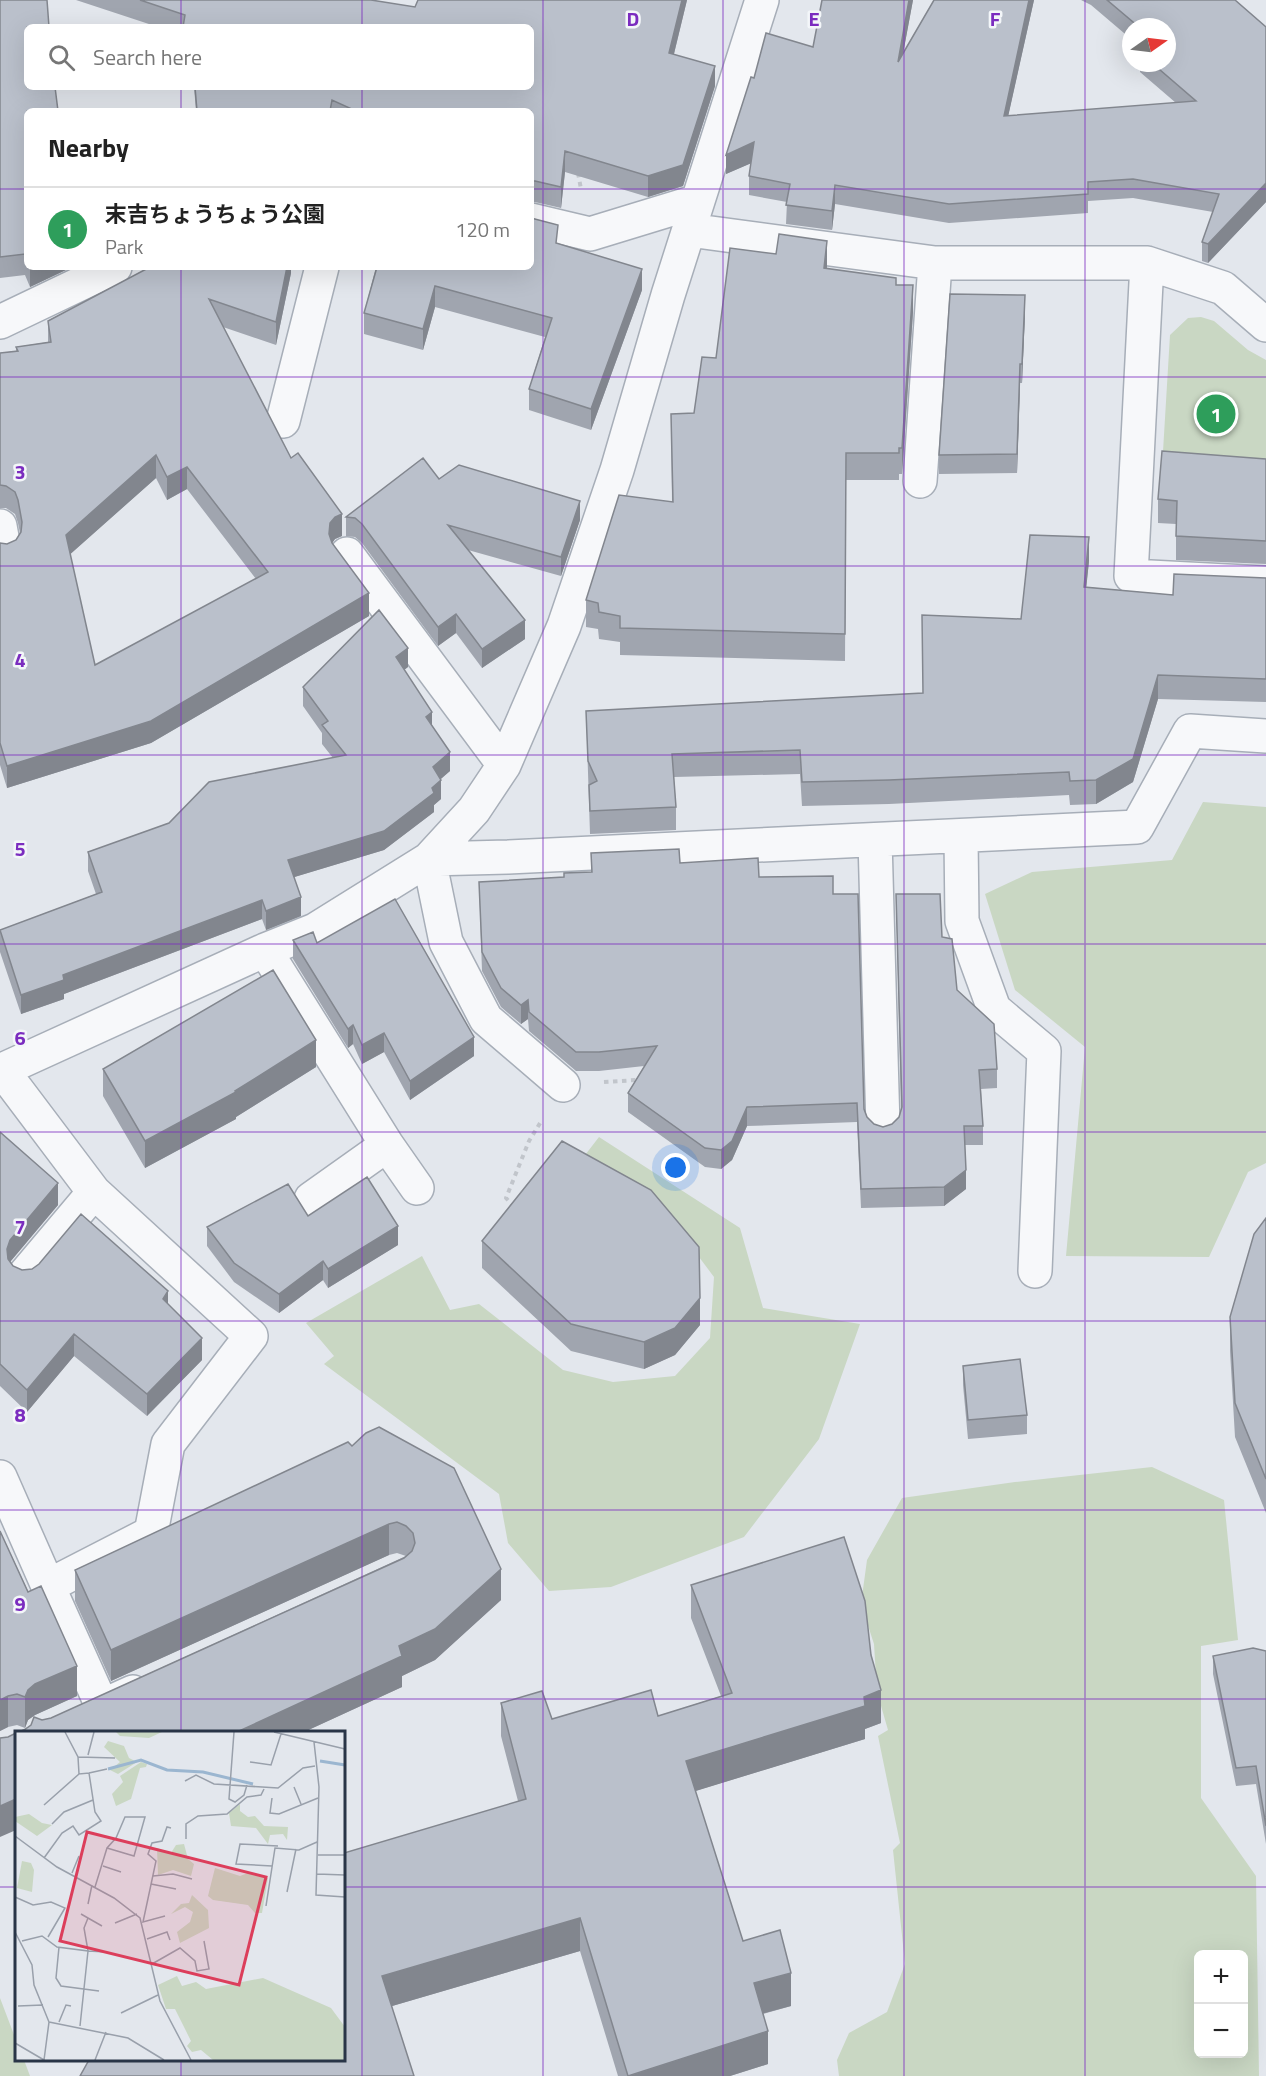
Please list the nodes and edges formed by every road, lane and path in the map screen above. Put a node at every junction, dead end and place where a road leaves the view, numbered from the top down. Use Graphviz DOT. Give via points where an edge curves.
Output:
graph roads {
  1 [pos="762,0"];
  2 [pos="578,169"];
  3 [pos="694,216"];
  4 [pos="534,221"];
  5 [pos="590,234"];
  6 [pos="935,263"];
  7 [pos="1147,263"];
  8 [pos="109,270"];
  9 [pos="321,270"];
  10 [pos="0,322"];
  11 [pos="1266,325"];
  12 [pos="283,421"];
  13 [pos="920,481"];
  14 [pos="347,554"];
  15 [pos="1266,583"];
  16 [pos="1266,736"];
  17 [pos="504,765"];
  18 [pos="961,837"];
  19 [pos="875,840"];
  20 [pos="429,859"];
  21 [pos="265,950"];
  22 [pos="1,1071"];
  23 [pos="563,1085"];
  24 [pos="883,1127"];
  25 [pos="387,1145"];
  26 [pos="417,1188"];
  27 [pos="94,1192"];
  28 [pos="311,1199"];
  29 [pos="1035,1271"];
  30 [pos="25,1274"];
  31 [pos="0,1477"];
  32 [pos="48,1586"];
  33 [pos="157,1682"];
  34 [pos="102,1706"];
  35 [pos="72,1719"];
  1 -- 3 [label="street"];
  2 -- 5 [label="path"];
  3 -- 5 [label="street"];
  3 -- 6 [label="street"];
  3 -- 17 [label="street" via="617,471 568,615"];
  4 -- 5 [label="street"];
  6 -- 7 [label="street"];
  6 -- 13 [label="street"];
  7 -- 11 [label="street" via="1223,288"];
  7 -- 15 [label="street" via="1131,576"];
  8 -- 10 [label="street"];
  9 -- 12 [label="street"];
  14 -- 17 [label="street"];
  16 -- 18 [label="street" via="1190,731 1137,827"];
  17 -- 20 [label="street" via="474,810"];
  18 -- 19 [label="street"];
  18 -- 29 [label="street" via="962,921 994,1009 1044,1051"];
  19 -- 20 [label="street"];
  19 -- 24 [label="street"];
  20 -- 21 [label="street" via="315,930"];
  20 -- 23 [label="street" via="446,942 486,1019"];
  21 -- 22 [label="street"];
  21 -- 25 [label="street"];
  22 -- 27 [label="street"];
  25 -- 26 [label="street"];
  25 -- 28 [label="street"];
  27 -- 30 [label="street"];
  27 -- 32 [label="street" via="251,1336 168,1444 151,1533"];
  31 -- 32 [label="street"];
  32 -- 34 [label="street"];
  33 -- 34 [label="street"];
  34 -- 35 [label="street"];
}
